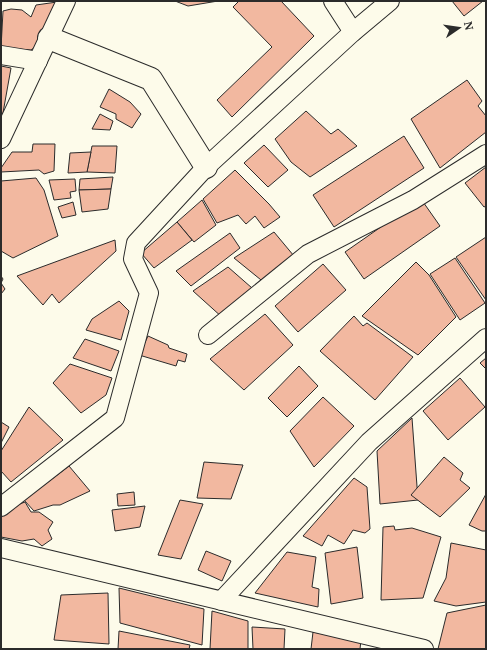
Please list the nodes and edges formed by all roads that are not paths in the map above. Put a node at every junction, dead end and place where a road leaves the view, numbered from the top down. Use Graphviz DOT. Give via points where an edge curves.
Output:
graph roads {
  1 [pos="333,1"];
  2 [pos="390,1"];
  3 [pos="64,3"];
  4 [pos="353,32"];
  5 [pos="49,38"];
  6 [pos="1,55"];
  7 [pos="38,61"];
  8 [pos="1,139"];
  9 [pos="486,154"];
  10 [pos="206,167"];
  11 [pos="208,335"];
  12 [pos="486,338"];
  13 [pos="1,507"];
  14 [pos="1,548"];
  15 [pos="221,601"];
  16 [pos="424,649"];
  1 -- 4 [label="street"];
  2 -- 4 [label="street"];
  3 -- 5 [label="street"];
  4 -- 10 [label="street"];
  5 -- 7 [label="street"];
  5 -- 10 [label="street" via="151,79"];
  6 -- 7 [label="street"];
  7 -- 8 [label="street"];
  9 -- 11 [label="street" via="413,200 308,254"];
  10 -- 13 [label="street" via="136,243 133,259 148,287 148,292 115,418"];
  12 -- 15 [label="street" via="369,442"];
  14 -- 15 [label="street"];
  15 -- 16 [label="street"];
}
